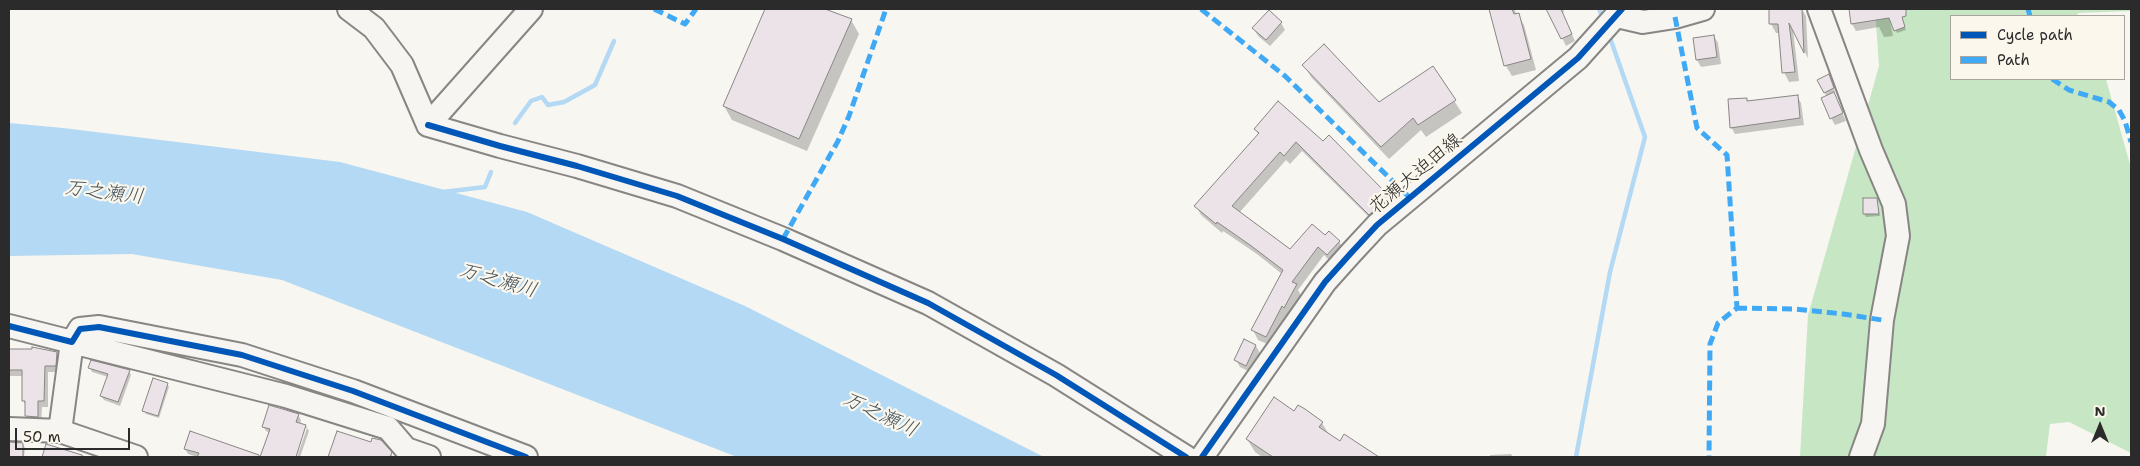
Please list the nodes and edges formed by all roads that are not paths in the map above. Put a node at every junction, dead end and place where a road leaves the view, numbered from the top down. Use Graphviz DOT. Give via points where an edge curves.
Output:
graph roads {
  1 [pos="349,9"];
  2 [pos="531,9"];
  3 [pos="1703,9"];
  4 [pos="1820,9"];
  5 [pos="1619,12"];
  6 [pos="428,125"];
  7 [pos="9,326"];
  8 [pos="72,342"];
  9 [pos="9,429"];
  10 [pos="60,431"];
  11 [pos="405,453"];
  12 [pos="136,457"];
  13 [pos="429,457"];
  14 [pos="526,457"];
  15 [pos="1186,457"];
  16 [pos="1202,457"];
  17 [pos="1861,457"];
  1 -- 6 [label="street" via="374,28 402,64"];
  2 -- 6 [label="street"];
  3 -- 5 [label="street, 花瀬大迫田線" via="1643,22"];
  4 -- 17 [label="street" via="1894,204 1898,236 1882,320 1873,424"];
  5 -- 16 [label="street, 花瀬大迫田線" via="1578,58 1378,225 1351,252 1325,282"];
  6 -- 15 [label="street" via="677,196 783,239 928,303 1056,375"];
  7 -- 8 [label="street"];
  8 -- 10 [label="street"];
  8 -- 11 [label="street" via="286,396 388,428"];
  8 -- 14 [label="street" via="80,329 99,327 242,355 353,391"];
  9 -- 10 [label="street"];
  10 -- 12 [label="street"];
  11 -- 13 [label="street"];
}
